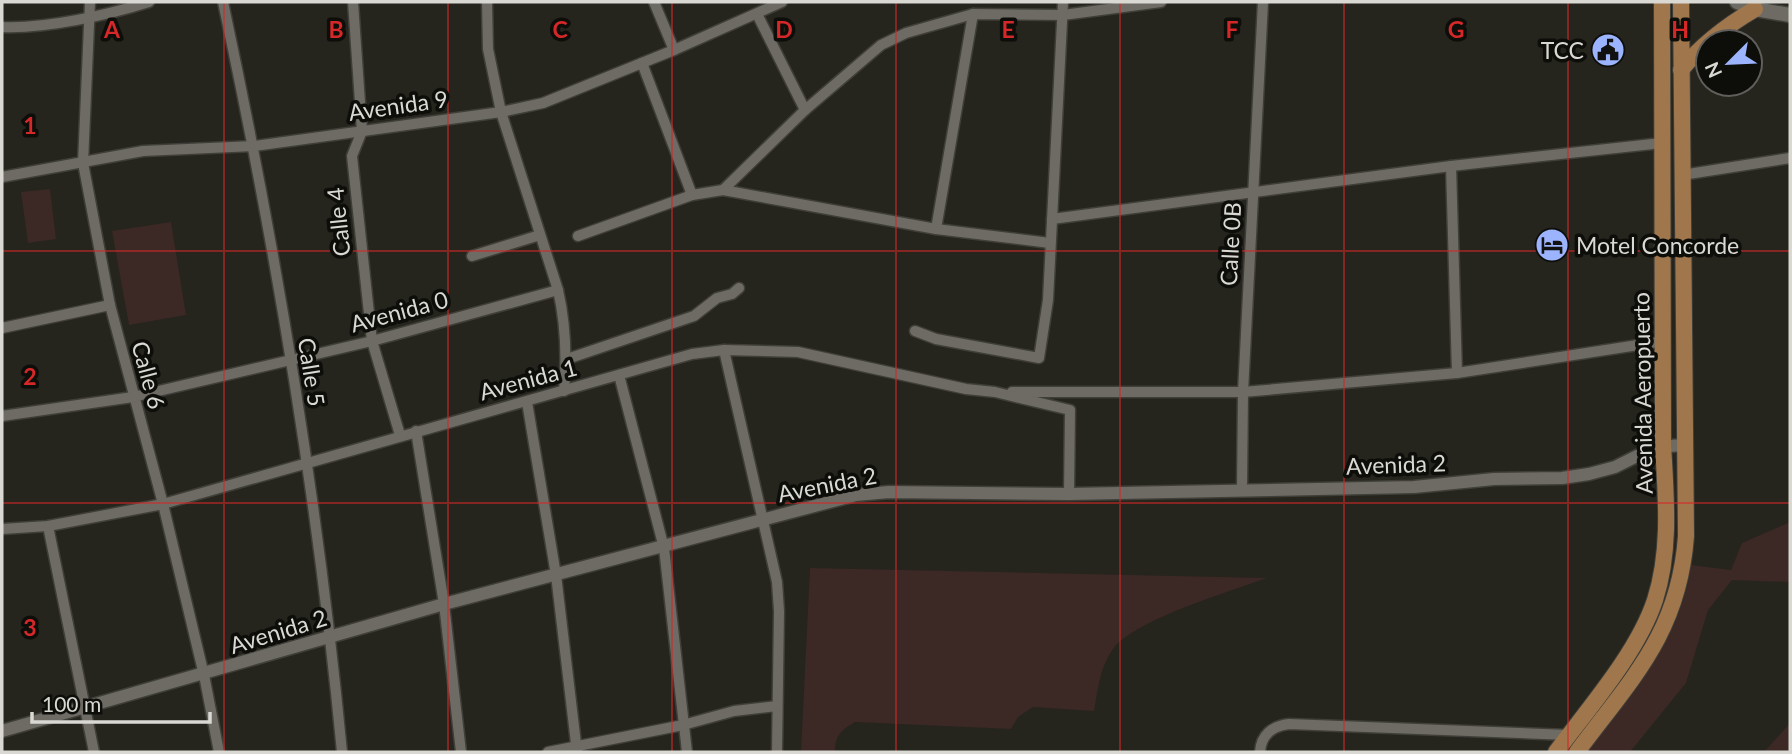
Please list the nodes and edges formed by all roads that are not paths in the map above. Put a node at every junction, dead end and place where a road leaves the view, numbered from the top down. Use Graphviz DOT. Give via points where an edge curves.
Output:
graph roads {
  1 [pos="90,2"];
  2 [pos="149,2"];
  3 [pos="223,2"];
  4 [pos="353,2"];
  5 [pos="487,2"];
  6 [pos="653,2"];
  7 [pos="782,2"];
  8 [pos="1063,2"];
  9 [pos="1159,2"];
  10 [pos="1263,2"];
  11 [pos="1662,2"];
  12 [pos="1681,2"];
  13 [pos="1737,2"];
  14 [pos="1755,9"];
  15 [pos="757,14"];
  16 [pos="973,14"];
  17 [pos="1063,15"];
  18 [pos="1790,15"];
  19 [pos="90,17"];
  20 [pos="2,27"];
  21 [pos="674,50"];
  22 [pos="642,63"];
  23 [pos="1681,70"];
  24 [pos="805,110"];
  25 [pos="500,112"];
  26 [pos="362,131"];
  27 [pos="1662,143"];
  28 [pos="254,146"];
  29 [pos="1790,158"];
  30 [pos="83,163"];
  31 [pos="1451,166"];
  32 [pos="1682,175"];
  33 [pos="2,177"];
  34 [pos="723,190"];
  35 [pos="1253,193"];
  36 [pos="692,195"];
  37 [pos="1052,219"];
  38 [pos="936,229"];
  39 [pos="540,235"];
  40 [pos="578,236"];
  41 [pos="1050,243"];
  42 [pos="472,256"];
  43 [pos="739,288"];
  44 [pos="558,290"];
  45 [pos="110,305"];
  46 [pos="2,328"];
  47 [pos="915,331"];
  48 [pos="372,341"];
  49 [pos="1664,341"];
  50 [pos="724,351"];
  51 [pos="289,359"];
  52 [pos="567,359"];
  53 [pos="1457,373"];
  54 [pos="620,376"];
  55 [pos="564,391"];
  56 [pos="995,392"];
  57 [pos="1243,392"];
  58 [pos="133,397"];
  59 [pos="527,402"];
  60 [pos="2,416"];
  61 [pos="416,431"];
  62 [pos="400,435"];
  63 [pos="1664,445"];
  64 [pos="1684,445"];
  65 [pos="306,465"];
  66 [pos="1242,489"];
  67 [pos="1069,494"];
  68 [pos="163,504"];
  69 [pos="762,519"];
  70 [pos="48,526"];
  71 [pos="2,529"];
  72 [pos="664,548"];
  73 [pos="556,575"];
  74 [pos="444,604"];
  75 [pos="331,637"];
  76 [pos="204,675"];
  77 [pos="86,706"];
  78 [pos="777,706"];
  79 [pos="683,725"];
  80 [pos="2,731"];
  81 [pos="1569,735"];
  82 [pos="576,750"];
  83 [pos="94,752"];
  84 [pos="219,752"];
  85 [pos="342,752"];
  86 [pos="461,752"];
  87 [pos="548,752"];
  88 [pos="687,752"];
  89 [pos="777,752"];
  90 [pos="1260,752"];
  91 [pos="1556,752"];
  92 [pos="1577,752"];
  1 -- 19 [label="street, Calle 6"];
  2 -- 19 [label="street"];
  3 -- 28 [label="street, Calle 5"];
  4 -- 26 [label="street, Calle 4"];
  5 -- 25 [label="street" via="488,49"];
  6 -- 21 [label="street"];
  7 -- 15 [label="street, Avenida 9"];
  8 -- 17 [label="street"];
  9 -- 17 [label="street"];
  10 -- 35 [label="street, Calle 0B"];
  11 -- 27 [label="main road, Avenida Aeropuerto"];
  12 -- 23 [label="main road, Avenida Aeropuerto"];
  13 -- 14 [label="main road"];
  14 -- 18 [label="main road"];
  14 -- 23 [label="main road" via="1715,35"];
  15 -- 21 [label="street, Avenida 9"];
  15 -- 24 [label="street"];
  16 -- 17 [label="street"];
  16 -- 24 [label="street" via="881,45"];
  16 -- 38 [label="street"];
  17 -- 37 [label="street"];
  19 -- 20 [label="street"];
  19 -- 30 [label="street, Calle 6"];
  21 -- 22 [label="street, Avenida 9"];
  22 -- 25 [label="street, Avenida 9" via="543,103"];
  22 -- 36 [label="street"];
  23 -- 32 [label="main road, Avenida Aeropuerto"];
  24 -- 34 [label="street"];
  25 -- 26 [label="street, Avenida 9"];
  25 -- 39 [label="street"];
  26 -- 28 [label="street, Avenida 9"];
  26 -- 48 [label="street, Calle 4" via="352,156"];
  27 -- 31 [label="street"];
  27 -- 49 [label="main road, Avenida Aeropuerto"];
  28 -- 30 [label="street, Avenida 9" via="143,151"];
  28 -- 51 [label="street, Calle 5"];
  29 -- 32 [label="street"];
  30 -- 33 [label="street, Avenida 9"];
  30 -- 45 [label="street, Calle 6"];
  31 -- 35 [label="street"];
  31 -- 53 [label="street"];
  32 -- 64 [label="main road, Avenida Aeropuerto"];
  34 -- 36 [label="street"];
  34 -- 38 [label="street"];
  35 -- 37 [label="street"];
  35 -- 57 [label="street, Calle 0B"];
  36 -- 40 [label="street"];
  37 -- 41 [label="street"];
  38 -- 41 [label="street"];
  39 -- 42 [label="street"];
  39 -- 44 [label="street"];
  41 -- 47 [label="street" via="1039,358"];
  43 -- 52 [label="street" via="694,316"];
  44 -- 48 [label="street, Avenida 0"];
  44 -- 52 [label="street"];
  45 -- 46 [label="street"];
  45 -- 58 [label="street, Calle 6"];
  48 -- 51 [label="street, Avenida 0"];
  48 -- 62 [label="street, Calle 4"];
  49 -- 53 [label="street"];
  49 -- 63 [label="main road, Avenida Aeropuerto"];
  50 -- 54 [label="street, Avenida 1" via="692,354"];
  50 -- 56 [label="street, Avenida 1" via="798,352"];
  50 -- 69 [label="street"];
  51 -- 58 [label="street, Avenida 0"];
  51 -- 65 [label="street, Calle 5"];
  52 -- 55 [label="street"];
  53 -- 57 [label="street"];
  54 -- 55 [label="street, Avenida 1"];
  54 -- 72 [label="street"];
  55 -- 59 [label="street, Avenida 1"];
  56 -- 57 [label="street"];
  56 -- 67 [label="street, Avenida 1" via="1070,410"];
  57 -- 66 [label="street, Calle 0B"];
  58 -- 60 [label="street, Avenida 0"];
  58 -- 68 [label="street, Calle 6"];
  59 -- 61 [label="street, Avenida 1"];
  59 -- 73 [label="street"];
  61 -- 62 [label="street, Avenida 1"];
  61 -- 74 [label="street"];
  62 -- 65 [label="street, Avenida 1"];
  63 -- 64 [label="street, Avenida 2"];
  63 -- 66 [label="street, Avenida 2" via="1615,467 1562,478 1414,487"];
  63 -- 81 [label="main road, Avenida Aeropuerto" via="1665,539 1655,601 1628,654"];
  64 -- 92 [label="main road, Avenida Aeropuerto" via="1686,536 1673,607 1649,654"];
  65 -- 68 [label="street, Avenida 1"];
  65 -- 75 [label="street, Calle 5"];
  66 -- 67 [label="street, Avenida 2"];
  67 -- 69 [label="street, Avenida 2" via="878,493"];
  68 -- 70 [label="street, Avenida 1"];
  68 -- 76 [label="street, Calle 6"];
  69 -- 72 [label="street, Avenida 2"];
  69 -- 78 [label="street" via="777,582"];
  70 -- 71 [label="street, Avenida 1"];
  70 -- 77 [label="street"];
  72 -- 73 [label="street, Avenida 2"];
  72 -- 79 [label="street"];
  73 -- 74 [label="street, Avenida 2"];
  73 -- 82 [label="street"];
  74 -- 75 [label="street, Avenida 2"];
  74 -- 86 [label="street"];
  75 -- 76 [label="street, Avenida 2"];
  75 -- 85 [label="street, Calle 5"];
  76 -- 77 [label="street, Avenida 2"];
  76 -- 84 [label="street, Calle 6"];
  77 -- 80 [label="street, Avenida 2"];
  77 -- 83 [label="street"];
  78 -- 79 [label="street" via="734,711"];
  78 -- 89 [label="street"];
  79 -- 82 [label="street"];
  79 -- 88 [label="street"];
  81 -- 90 [label="street" via="1289,724 1268,732"];
  81 -- 91 [label="main road, Avenida Aeropuerto"];
  82 -- 87 [label="street"];
}
